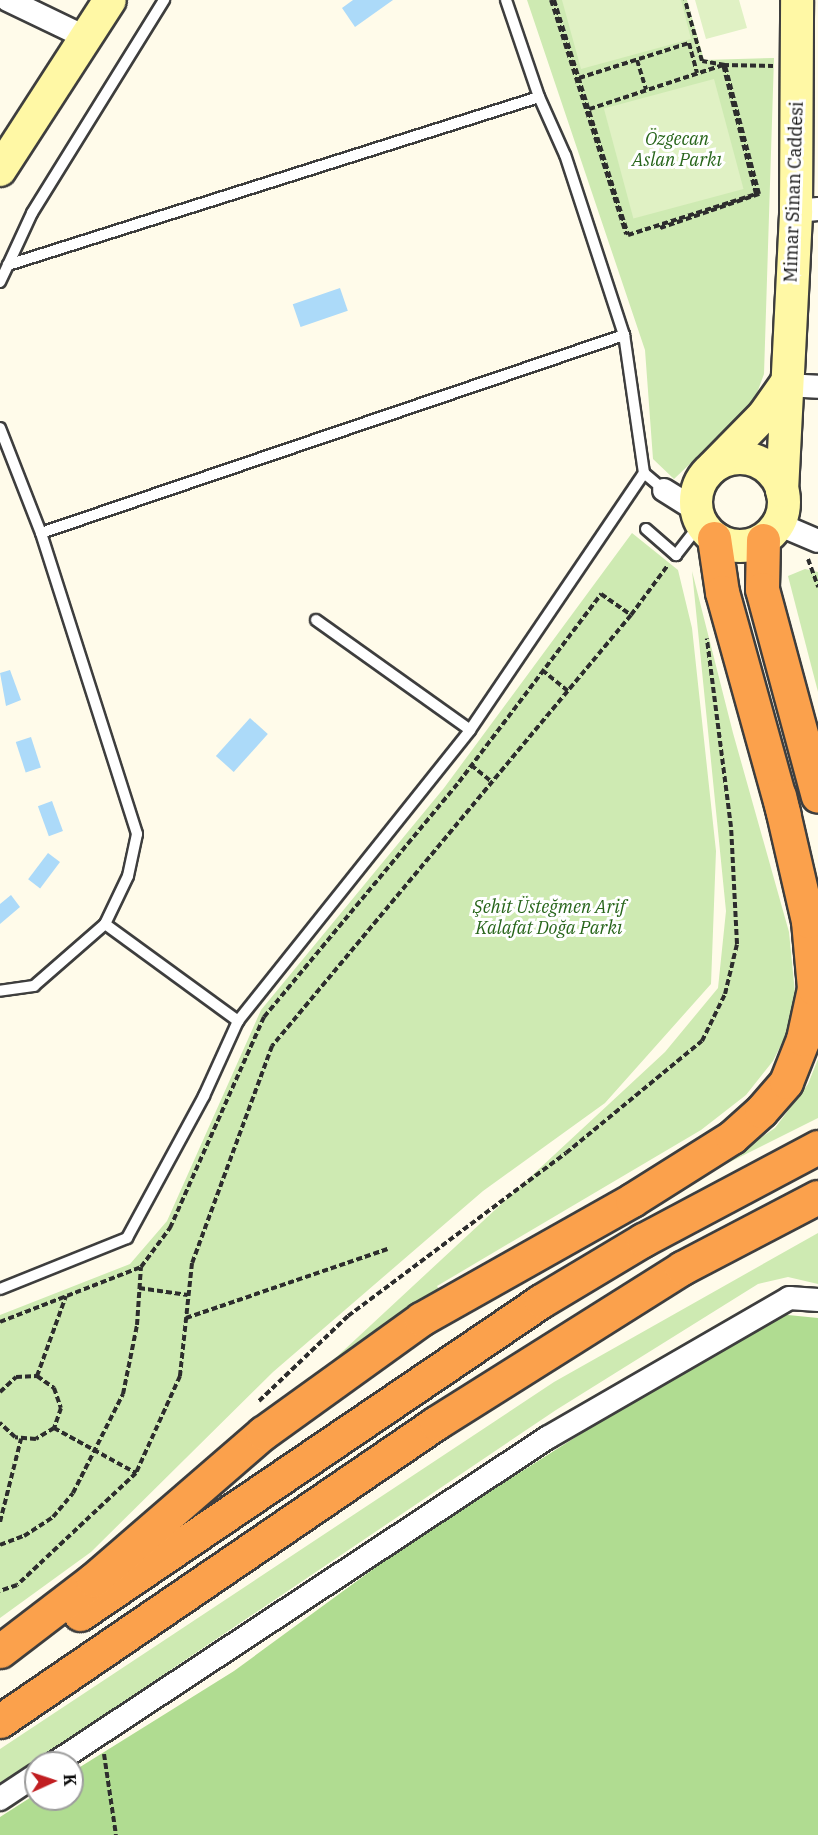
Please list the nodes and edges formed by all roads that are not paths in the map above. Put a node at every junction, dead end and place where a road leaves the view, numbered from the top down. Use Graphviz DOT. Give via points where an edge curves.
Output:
graph roads {
  1 [pos="8,0"];
  2 [pos="110,0"];
  3 [pos="164,0"];
  4 [pos="506,0"];
  5 [pos="797,0"];
  6 [pos="87,38"];
  7 [pos="539,97"];
  8 [pos="0,170"];
  9 [pos="807,210"];
  10 [pos="8,265"];
  11 [pos="0,282"];
  12 [pos="624,335"];
  13 [pos="785,384"];
  14 [pos="818,387"];
  15 [pos="0,428"];
  16 [pos="710,470"];
  17 [pos="644,473"];
  18 [pos="664,490"];
  19 [pos="782,491"];
  20 [pos="704,524"];
  21 [pos="646,529"];
  22 [pos="770,532"];
  23 [pos="41,533"];
  24 [pos="818,541"];
  25 [pos="316,620"];
  26 [pos="470,730"];
  27 [pos="779,795"];
  28 [pos="818,796"];
  29 [pos="105,924"];
  30 [pos="818,938"];
  31 [pos="0,991"];
  32 [pos="238,1021"];
  33 [pos="818,1148"];
  34 [pos="818,1197"];
  35 [pos="0,1289"];
  36 [pos="818,1300"];
  37 [pos="0,1652"];
  38 [pos="0,1665"];
  39 [pos="0,1721"];
  40 [pos="73,1751"];
  41 [pos="24,1783"];
  42 [pos="0,1799"];
  1 -- 6 [label="street"];
  2 -- 6 [label="main road"];
  3 -- 10 [label="lane" via="32,213"];
  4 -- 7 [label="lane"];
  5 -- 9 [label="main road, Mimar Sinan Caddesi" via="797,67"];
  6 -- 8 [label="main road"];
  7 -- 10 [label="lane"];
  7 -- 12 [label="lane" via="565,155"];
  9 -- 13 [label="main road, Mimar Sinan Caddesi"];
  10 -- 11 [label="lane"];
  12 -- 17 [label="lane"];
  12 -- 23 [label="lane"];
  13 -- 14 [label="street"];
  13 -- 16 [label="main road" via="764,415"];
  13 -- 19 [label="main road, Mimar Sinan Caddesi"];
  15 -- 23 [label="lane"];
  16 -- 19 [label="main road" via="733,459 758,463 773,475"];
  16 -- 20 [label="main road" via="701,481"];
  17 -- 18 [label="lane"];
  17 -- 26 [label="lane"];
  18 -- 20 [label="street"];
  19 -- 22 [label="main road" via="783,503"];
  20 -- 21 [label="lane" via="676,555"];
  20 -- 22 [label="main road" via="739,546"];
  20 -- 27 [label="highway"];
  22 -- 24 [label="street"];
  22 -- 28 [label="highway" via="762,589"];
  23 -- 29 [label="lane" via="137,834 128,876"];
  25 -- 26 [label="lane"];
  26 -- 32 [label="lane"];
  27 -- 30 [label="highway"];
  27 -- 37 [label="highway" via="808,921 814,988 803,1040 786,1082 761,1111 732,1137 632,1200 421,1319 263,1433 93,1580"];
  29 -- 31 [label="lane" via="34,986"];
  29 -- 32 [label="lane"];
  32 -- 35 [label="lane" via="204,1096 127,1238"];
  33 -- 38 [label="highway" via="643,1240 541,1301 338,1436 132,1581"];
  34 -- 39 [label="highway" via="682,1268 436,1423"];
  36 -- 40 [label="street" via="789,1298 547,1438"];
  41 -- 42 [label="street"];
}
